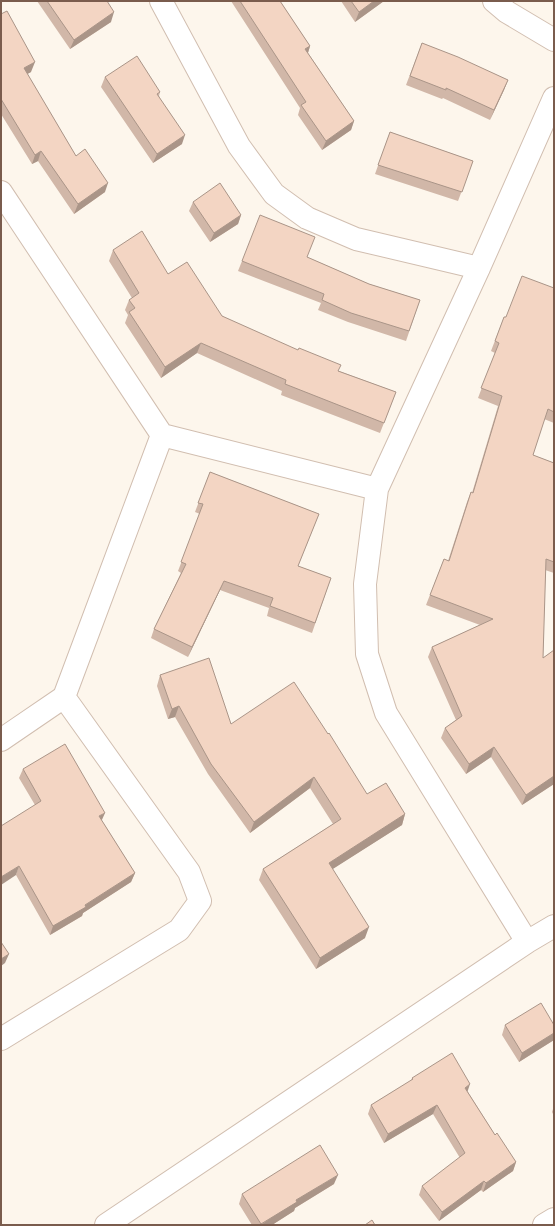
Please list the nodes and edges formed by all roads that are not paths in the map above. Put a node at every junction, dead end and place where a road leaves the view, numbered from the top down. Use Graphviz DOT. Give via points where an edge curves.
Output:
graph roads {
  1 [pos="161,1"];
  2 [pos="494,1"];
  3 [pos="554,40"];
  4 [pos="554,98"];
  5 [pos="1,192"];
  6 [pos="479,268"];
  7 [pos="162,435"];
  8 [pos="377,489"];
  9 [pos="64,697"];
  10 [pos="1,740"];
  11 [pos="554,926"];
  12 [pos="527,942"];
  13 [pos="1,1039"];
  14 [pos="554,1218"];
  15 [pos="106,1225"];
  16 [pos="544,1225"];
  1 -- 6 [label="street" via="239,146 274,194 307,218 356,239"];
  2 -- 3 [label="street" via="507,12"];
  4 -- 6 [label="street"];
  5 -- 7 [label="street"];
  6 -- 8 [label="street"];
  7 -- 8 [label="street"];
  7 -- 9 [label="street"];
  8 -- 12 [label="street" via="365,584 367,654 386,713"];
  9 -- 10 [label="street"];
  9 -- 13 [label="street" via="189,872 200,901 179,930"];
  11 -- 12 [label="street"];
  12 -- 15 [label="street"];
  14 -- 16 [label="street"];
}
